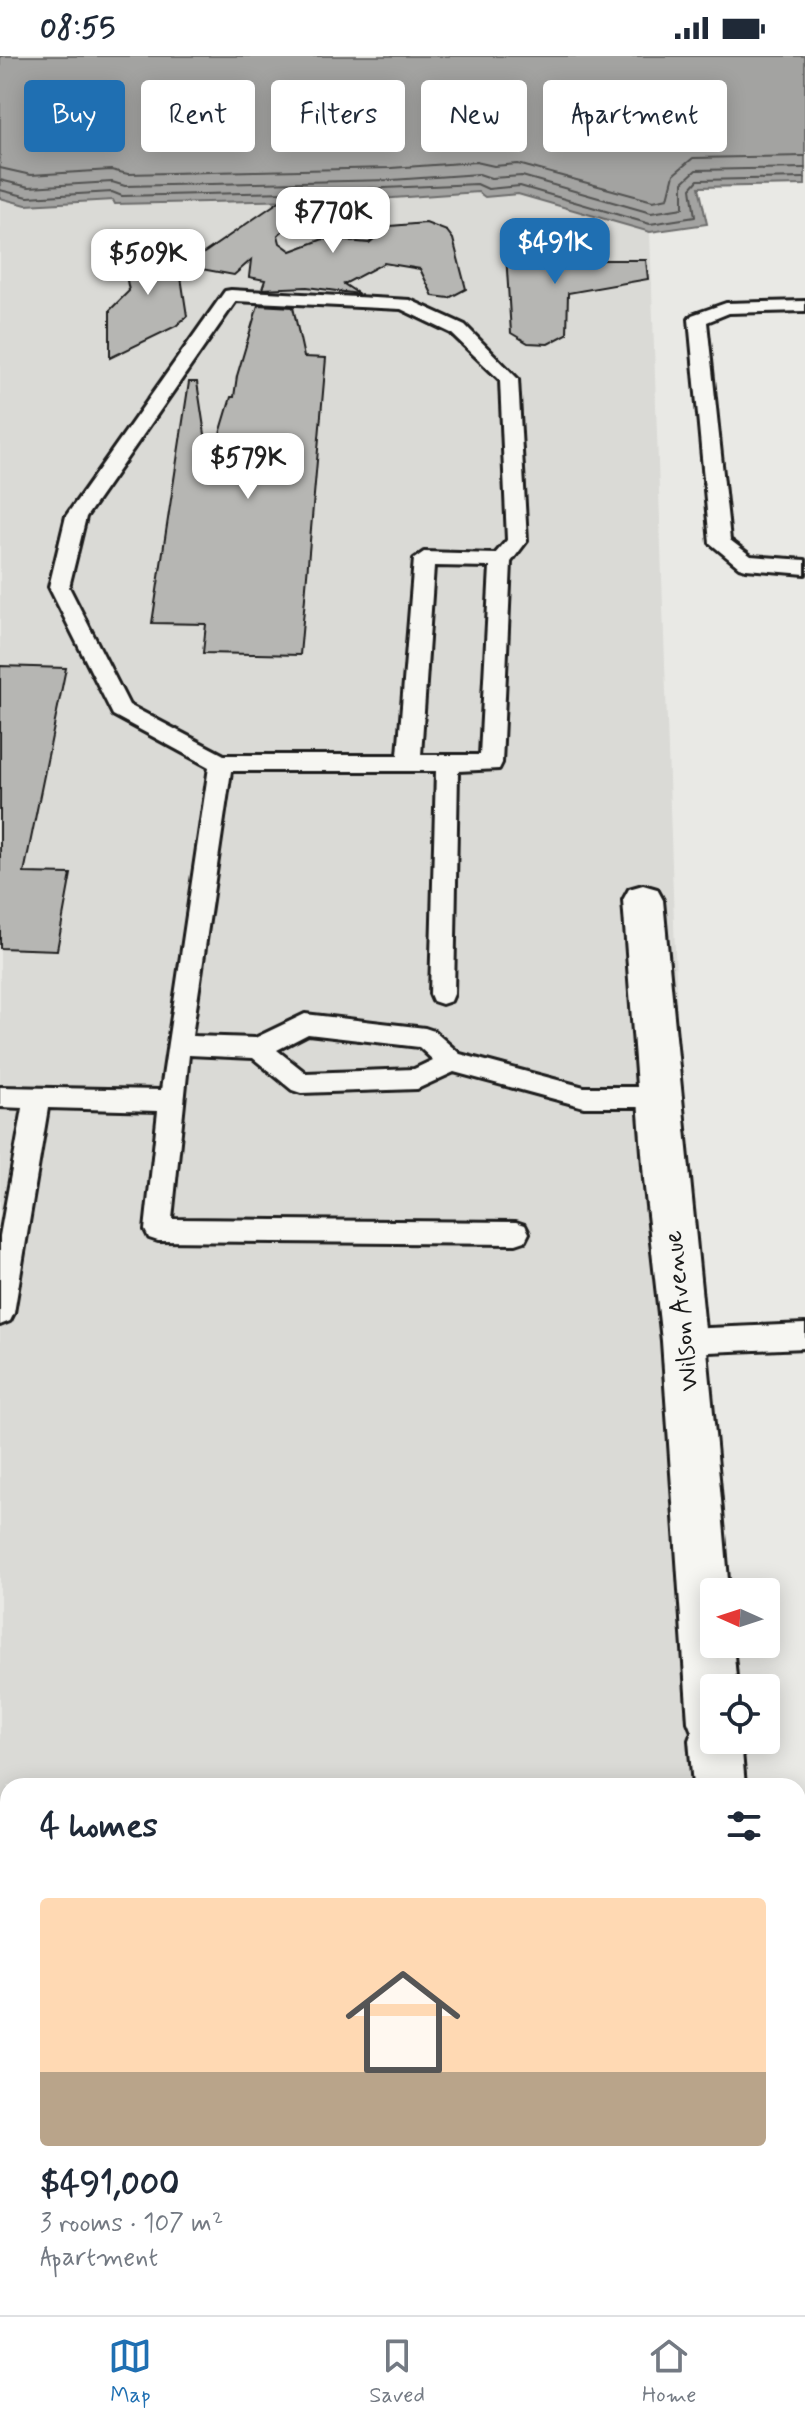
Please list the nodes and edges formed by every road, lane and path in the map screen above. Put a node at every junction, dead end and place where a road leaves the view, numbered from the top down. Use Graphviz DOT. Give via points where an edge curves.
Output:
graph roads {
  1 [pos="805,306"];
  2 [pos="501,561"];
  3 [pos="805,567"];
  4 [pos="409,762"];
  5 [pos="447,762"];
  6 [pos="221,763"];
  7 [pos="643,900"];
  8 [pos="442,994"];
  9 [pos="178,1045"];
  10 [pos="258,1048"];
  11 [pos="452,1062"];
  12 [pos="0,1097"];
  13 [pos="659,1097"];
  14 [pos="37,1098"];
  15 [pos="172,1101"];
  16 [pos="516,1233"];
  17 [pos="0,1313"];
  18 [pos="805,1336"];
  19 [pos="685,1341"];
  20 [pos="710,1674"];
  21 [pos="716,1754"];
  22 [pos="718,1778"];
  1 -- 3 [label="lane" via="726,308 698,319 720,543 746,562"];
  2 -- 4 [label="lane" via="424,559"];
  2 -- 5 [label="lane" via="491,763"];
  2 -- 6 [label="lane" via="517,541 509,379 458,329 404,304 231,295 76,516 59,587 121,710"];
  4 -- 5 [label="lane"];
  4 -- 6 [label="lane"];
  5 -- 8 [label="lane"];
  6 -- 9 [label="lane"];
  7 -- 13 [label="street, Wilson Avenue"];
  9 -- 10 [label="lane"];
  9 -- 15 [label="lane"];
  10 -- 11 [label="lane" via="305,1024 425,1038"];
  10 -- 11 [label="lane" via="301,1083 417,1079"];
  11 -- 13 [label="lane" via="584,1097"];
  12 -- 14 [label="lane"];
  13 -- 19 [label="street, Wilson Avenue"];
  14 -- 15 [label="lane"];
  14 -- 17 [label="lane"];
  15 -- 16 [label="lane" via="158,1230"];
  18 -- 19 [label="lane"];
  19 -- 20 [label="street, Wilson Avenue"];
  21 -- 22 [label="street"];
}
